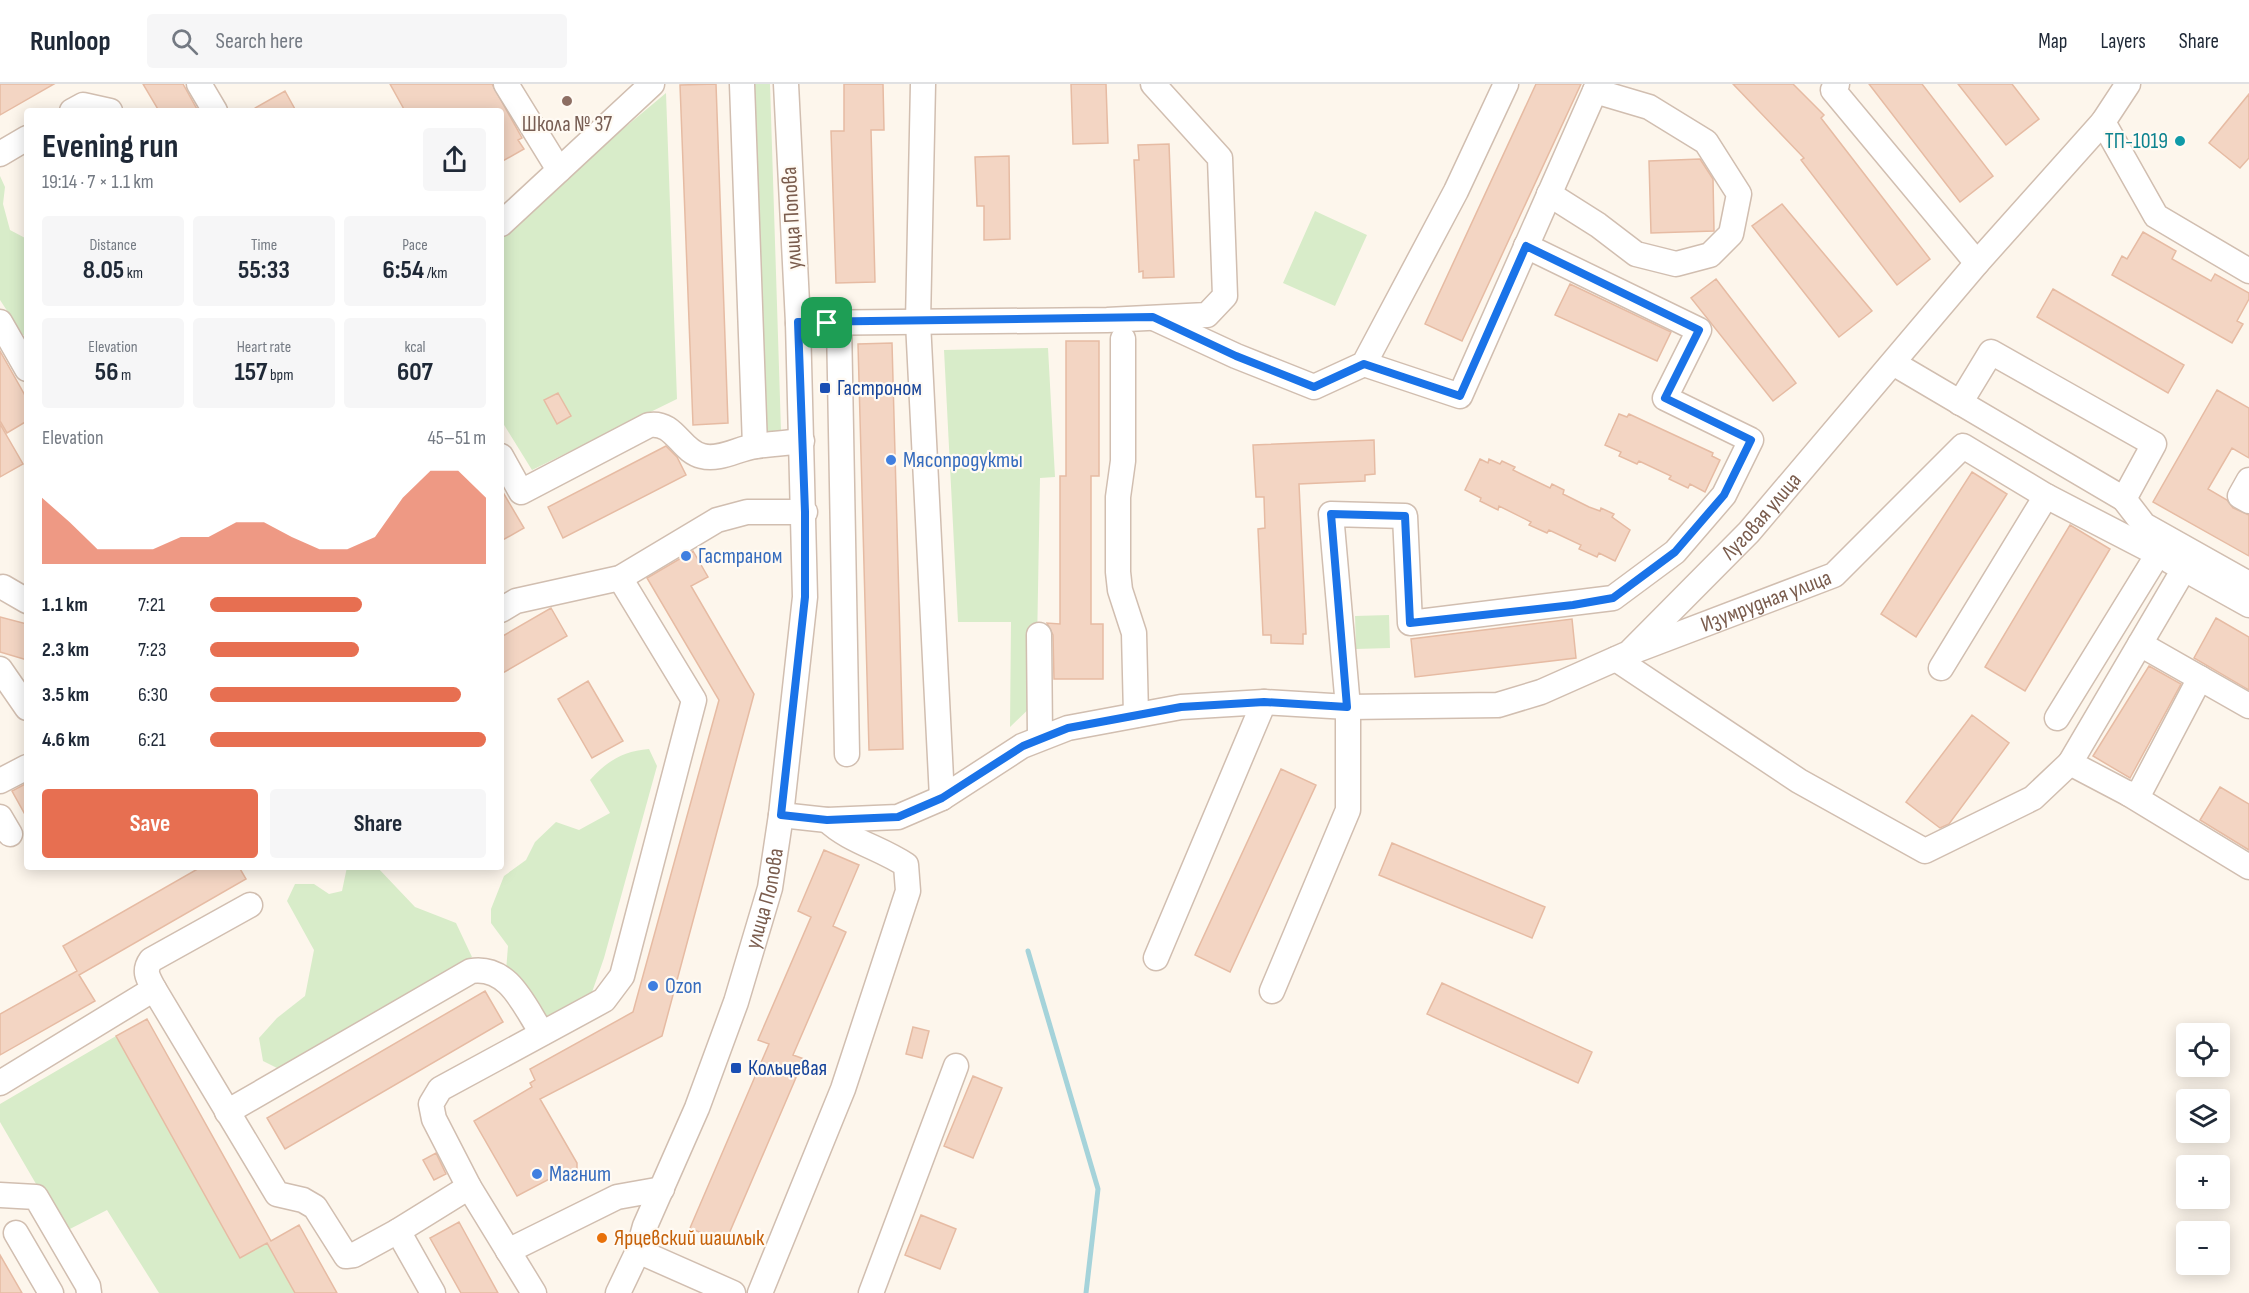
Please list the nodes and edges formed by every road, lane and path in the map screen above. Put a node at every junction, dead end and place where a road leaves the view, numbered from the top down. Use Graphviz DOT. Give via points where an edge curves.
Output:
graph roads {
  1 [pos="199,84"];
  2 [pos="506,84"];
  3 [pos="652,84"];
  4 [pos="742,84"];
  5 [pos="786,84"];
  6 [pos="923,84"];
  7 [pos="1153,84"];
  8 [pos="1506,84"];
  9 [pos="1837,84"];
  10 [pos="2128,84"];
  11 [pos="1596,88"];
  12 [pos="78,108"];
  13 [pos="96,108"];
  14 [pos="213,108"];
  15 [pos="2103,122"];
  16 [pos="24,140"];
  17 [pos="0,154"];
  18 [pos="559,170"];
  19 [pos="1549,194"];
  20 [pos="504,221"];
  21 [pos="1526,246"];
  22 [pos="1977,263"];
  23 [pos="2249,271"];
  24 [pos="1153,317"];
  25 [pos="0,322"];
  26 [pos="798,322"];
  27 [pos="918,322"];
  28 [pos="839,323"];
  29 [pos="1123,339"];
  30 [pos="1893,363"];
  31 [pos="24,364"];
  32 [pos="1364,364"];
  33 [pos="1960,402"];
  34 [pos="802,441"];
  35 [pos="755,446"];
  36 [pos="504,461"];
  37 [pos="2249,480"];
  38 [pos="2046,496"];
  39 [pos="2124,499"];
  40 [pos="2249,501"];
  41 [pos="805,512"];
  42 [pos="2158,554"];
  43 [pos="2184,569"];
  44 [pos="620,578"];
  45 [pos="2249,584"];
  46 [pos="3,587"];
  47 [pos="24,599"];
  48 [pos="2249,606"];
  49 [pos="504,608"];
  50 [pos="1039,635"];
  51 [pos="2140,644"];
  52 [pos="1623,656"];
  53 [pos="1941,668"];
  54 [pos="0,669"];
  55 [pos="2200,678"];
  56 [pos="1264,702"];
  57 [pos="24,704"];
  58 [pos="2249,706"];
  59 [pos="1347,707"];
  60 [pos="1136,715"];
  61 [pos="2056,718"];
  62 [pos="1040,737"];
  63 [pos="847,754"];
  64 [pos="2070,763"];
  65 [pos="24,769"];
  66 [pos="0,781"];
  67 [pos="2129,794"];
  68 [pos="942,798"];
  69 [pos="781,815"];
  70 [pos="827,820"];
  71 [pos="2249,867"];
  72 [pos="250,904"];
  73 [pos="1156,958"];
  74 [pos="154,989"];
  75 [pos="1272,991"];
  76 [pos="542,1034"];
  77 [pos="956,1066"];
  78 [pos="0,1083"];
  79 [pos="227,1112"];
  80 [pos="469,1187"];
  81 [pos="662,1189"];
  82 [pos="0,1195"];
  83 [pos="398,1231"];
  84 [pos="15,1233"];
  85 [pos="508,1251"];
  86 [pos="638,1251"];
  87 [pos="51,1293"];
  88 [pos="88,1293"];
  89 [pos="433,1293"];
  90 [pos="534,1293"];
  91 [pos="618,1293"];
  92 [pos="733,1293"];
  93 [pos="760,1293"];
  94 [pos="871,1293"];
  1 -- 14 [label="street"];
  2 -- 18 [label="street"];
  3 -- 18 [label="street"];
  4 -- 35 [label="street"];
  5 -- 26 [label="street, улица Попова"];
  6 -- 27 [label="street"];
  7 -- 24 [label="street" via="1220,158 1225,296 1207,315"];
  8 -- 32 [label="street" via="1456,191"];
  9 -- 22 [label="street" via="1833,90"];
  10 -- 15 [label="street, Луговая улица"];
  11 -- 19 [label="street"];
  11 -- 19 [label="street" via="1649,107 1706,142 1739,194 1731,234 1710,255 1676,264 1636,254"];
  12 -- 13 [label="street"];
  15 -- 22 [label="street, Луговая улица"];
  15 -- 23 [label="street" via="2156,216"];
  16 -- 17 [label="street"];
  18 -- 20 [label="street"];
  19 -- 21 [label="street"];
  21 -- 32 [label="street" via="1460,396"];
  21 -- 59 [label="street" via="1699,330 1665,398 1751,440 1724,495 1675,552 1613,598 1593,602 1410,623 1405,516 1331,514"];
  22 -- 30 [label="street, Луговая улица"];
  24 -- 27 [label="street"];
  24 -- 32 [label="street" via="1314,387"];
  25 -- 31 [label="street"];
  26 -- 28 [label="street"];
  26 -- 34 [label="street, улица Попова"];
  27 -- 28 [label="street"];
  27 -- 68 [label="street"];
  28 -- 63 [label="street"];
  29 -- 60 [label="street" via="1118,572 1134,633"];
  30 -- 33 [label="street"];
  30 -- 52 [label="street, Луговая улица" via="1749,531"];
  33 -- 39 [label="street"];
  33 -- 39 [label="street" via="1991,352 2154,444"];
  34 -- 35 [label="street"];
  34 -- 41 [label="street, улица Попова"];
  35 -- 36 [label="street" via="704,457 695,454 668,428 649,425 521,492"];
  37 -- 40 [label="street" via="2240,496"];
  38 -- 42 [label="street"];
  38 -- 52 [label="street, Изумрудная улица" via="1963,446 1834,575"];
  38 -- 53 [label="street"];
  39 -- 45 [label="street" via="2144,525"];
  41 -- 44 [label="street" via="747,512 717,520"];
  41 -- 69 [label="street, улица Попова" via="805,597"];
  42 -- 43 [label="street"];
  42 -- 61 [label="street"];
  43 -- 48 [label="street"];
  43 -- 51 [label="street"];
  44 -- 49 [label="street" via="516,601"];
  44 -- 76 [label="street" via="694,700 622,976 604,1000"];
  46 -- 47 [label="street"];
  50 -- 62 [label="street"];
  51 -- 55 [label="street"];
  51 -- 64 [label="street"];
  52 -- 59 [label="street, Луговая улица" via="1541,692 1498,705"];
  52 -- 64 [label="street" via="1799,781 1925,851 2033,798"];
  54 -- 57 [label="street"];
  55 -- 58 [label="street"];
  55 -- 67 [label="street" via="2140,792"];
  56 -- 59 [label="street"];
  56 -- 60 [label="street" via="1181,707"];
  56 -- 73 [label="street"];
  59 -- 75 [label="street" via="1348,810"];
  60 -- 62 [label="street"];
  62 -- 68 [label="street"];
  64 -- 67 [label="street"];
  65 -- 66 [label="street"];
  67 -- 71 [label="street"];
  68 -- 70 [label="street" via="898,817"];
  69 -- 70 [label="street"];
  69 -- 81 [label="street, улица Попова" via="770,888 736,1002"];
  70 -- 93 [label="street" via="839,831 888,852 906,865 908,891 843,1089"];
  72 -- 74 [label="street" via="151,960 146,974"];
  74 -- 78 [label="street"];
  74 -- 79 [label="street"];
  76 -- 79 [label="street" via="510,983 497,973 471,971"];
  76 -- 80 [label="street" via="440,1089 431,1104 434,1119"];
  77 -- 94 [label="street"];
  79 -- 83 [label="street" via="272,1188 277,1194 315,1207 346,1256"];
  80 -- 83 [label="street"];
  80 -- 85 [label="street"];
  81 -- 85 [label="street" via="617,1197"];
  81 -- 86 [label="street, улица Попова"];
  82 -- 88 [label="street" via="36,1197 88,1286"];
  83 -- 89 [label="street"];
  84 -- 87 [label="street"];
  85 -- 90 [label="street"];
  86 -- 91 [label="street, улица Попова"];
  86 -- 92 [label="street"];
}
